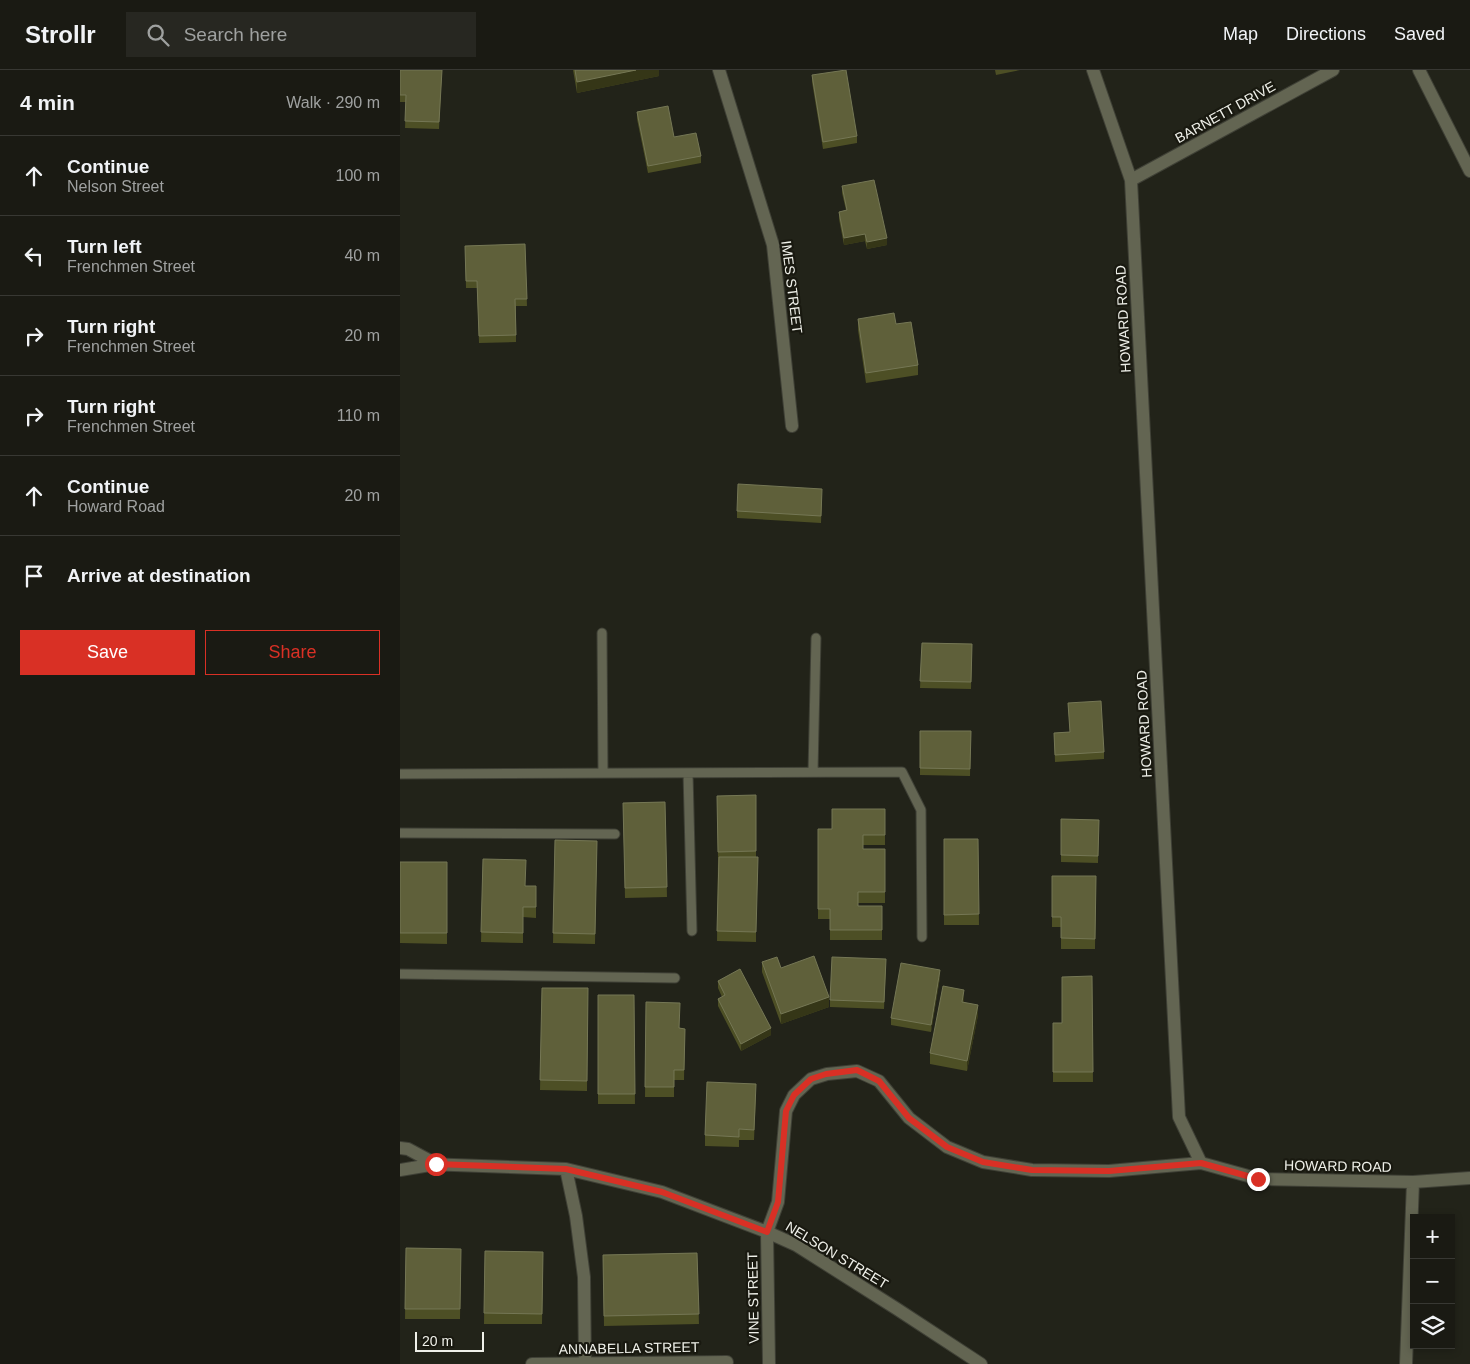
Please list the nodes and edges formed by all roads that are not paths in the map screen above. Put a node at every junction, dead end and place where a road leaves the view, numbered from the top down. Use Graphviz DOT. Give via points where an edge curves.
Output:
graph roads {
  1 [pos="719,70"];
  2 [pos="1093,70"];
  3 [pos="1333,70"];
  4 [pos="1419,70"];
  5 [pos="1470,171"];
  6 [pos="1131,180"];
  7 [pos="792,426"];
  8 [pos="602,633"];
  9 [pos="816,638"];
  10 [pos="813,772"];
  11 [pos="603,773"];
  12 [pos="688,773"];
  13 [pos="400,774"];
  14 [pos="400,833"];
  15 [pos="615,834"];
  16 [pos="692,931"];
  17 [pos="922,937"];
  18 [pos="400,974"];
  19 [pos="675,978"];
  20 [pos="400,1148"];
  21 [pos="1201,1163"];
  22 [pos="400,1164"];
  23 [pos="436,1164"];
  24 [pos="566,1169"];
  25 [pos="400,1170"];
  26 [pos="1470,1178"];
  27 [pos="1413,1182"];
  28 [pos="767,1232"];
  29 [pos="727,1362"];
  30 [pos="586,1363"];
  31 [pos="532,1364"];
  32 [pos="769,1364"];
  33 [pos="981,1364"];
  34 [pos="1406,1364"];
  1 -- 7 [label="street, IMES STREET" via="773,245"];
  2 -- 6 [label="street, HOWARD ROAD"];
  3 -- 6 [label="street, BARNETT DRIVE"];
  4 -- 5 [label="street"];
  6 -- 21 [label="street, HOWARD ROAD" via="1179,1117"];
  8 -- 11 [label="lane"];
  9 -- 10 [label="lane"];
  10 -- 12 [label="lane"];
  10 -- 17 [label="lane" via="902,772 921,810"];
  11 -- 12 [label="lane"];
  11 -- 13 [label="lane"];
  12 -- 16 [label="lane"];
  14 -- 15 [label="lane"];
  18 -- 19 [label="lane"];
  20 -- 23 [label="street"];
  21 -- 27 [label="street, HOWARD ROAD" via="1258,1179"];
  21 -- 28 [label="street" via="1109,1171 1032,1170 983,1162 947,1147 909,1118 879,1081 857,1070 826,1074 811,1079 794,1095 786,1111 778,1202"];
  22 -- 23 [label="street, NELSON STREET"];
  23 -- 24 [label="street, NELSON STREET"];
  23 -- 25 [label="street"];
  24 -- 28 [label="street, NELSON STREET" via="662,1192"];
  24 -- 30 [label="street" via="584,1277"];
  26 -- 27 [label="street, HOWARD ROAD"];
  27 -- 34 [label="street"];
  28 -- 32 [label="street, VINE STREET"];
  28 -- 33 [label="street, NELSON STREET" via="804,1251"];
  29 -- 30 [label="street, ANNABELLA STREET"];
  30 -- 31 [label="street, ANNABELLA STREET"];
}
